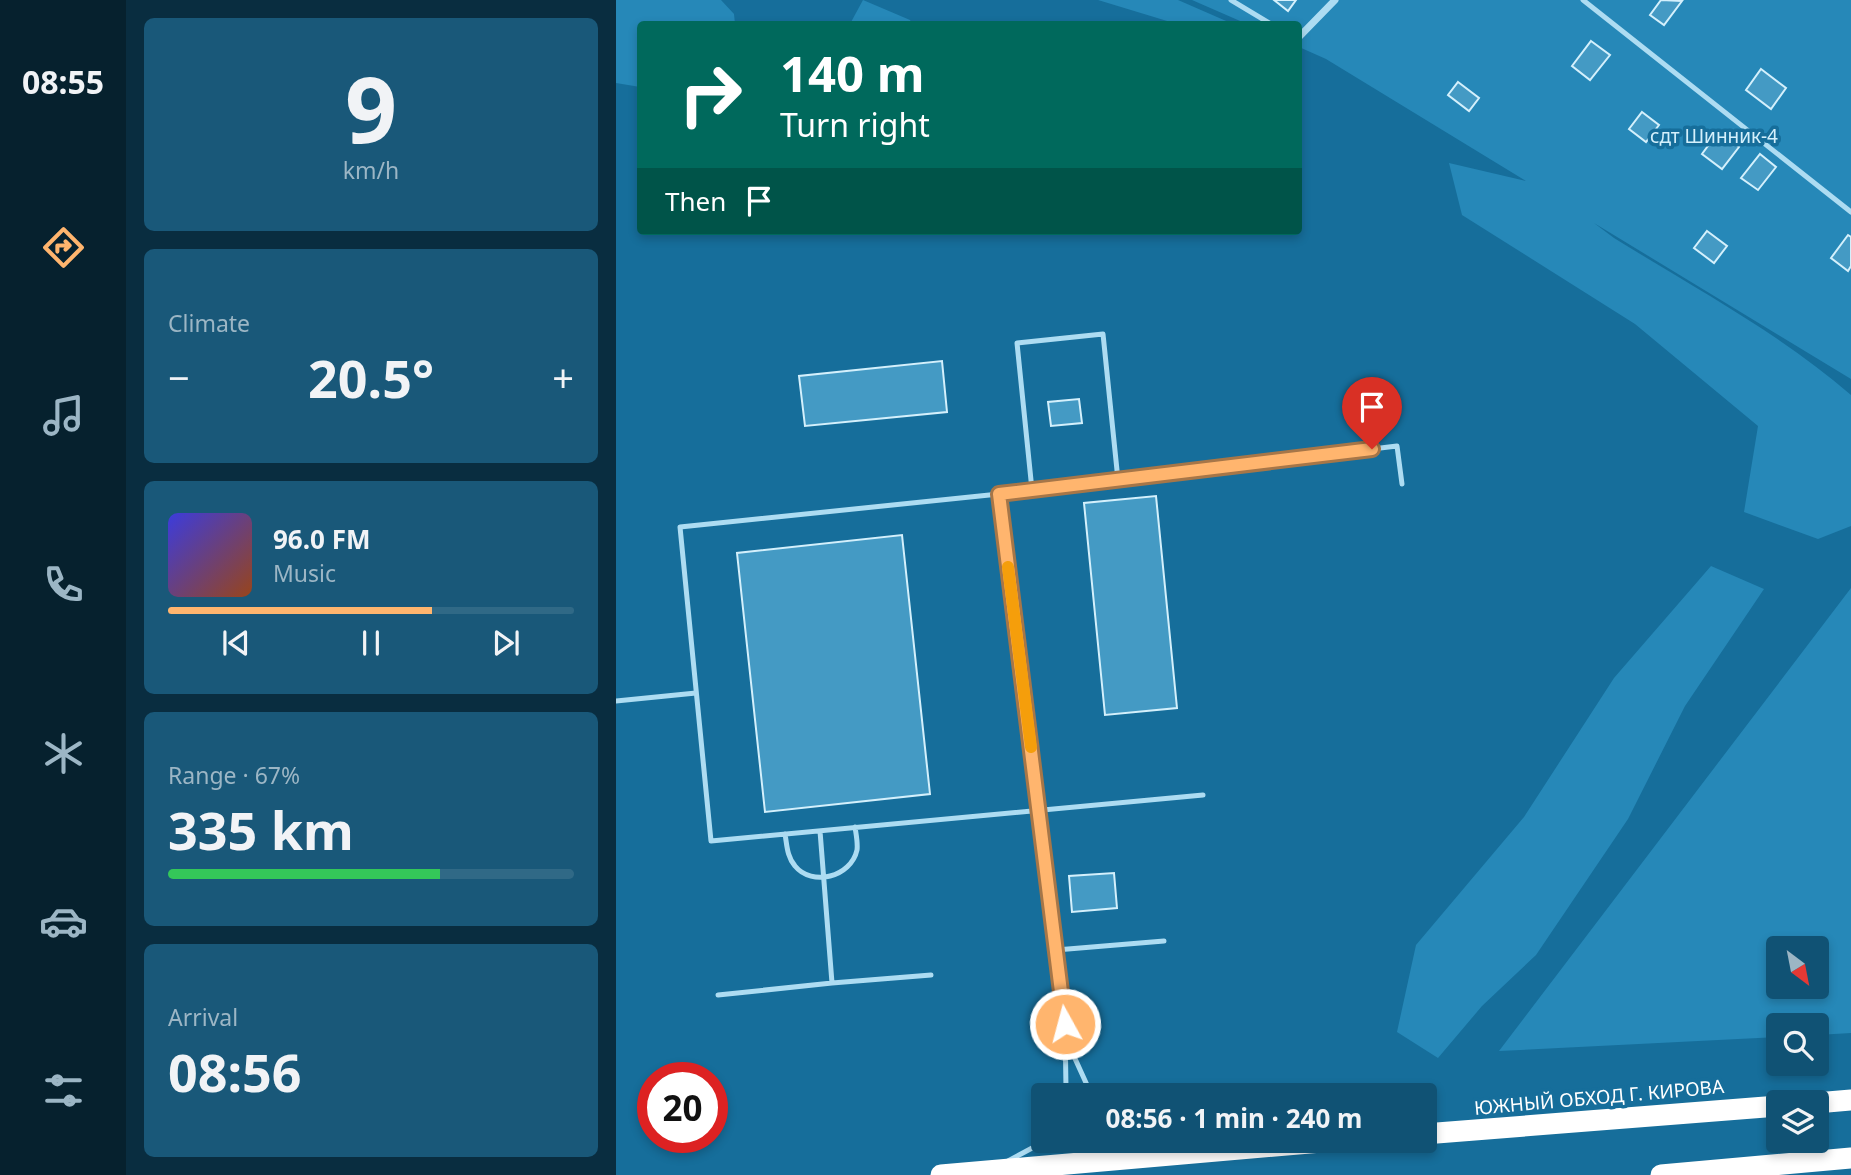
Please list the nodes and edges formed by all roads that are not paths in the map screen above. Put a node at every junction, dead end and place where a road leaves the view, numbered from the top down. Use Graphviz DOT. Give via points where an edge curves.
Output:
graph roads {
  1 [pos="1231,0"];
  2 [pos="1335,0"];
  3 [pos="1583,0"];
  4 [pos="1266,21"];
  5 [pos="1302,34"];
  6 [pos="1851,212"];
  7 [pos="1118,480"];
  8 [pos="1402,484"];
  9 [pos="1032,489"];
  10 [pos="999,494"];
  11 [pos="696,694"];
  12 [pos="616,701"];
  13 [pos="1203,795"];
  14 [pos="1038,810"];
  15 [pos="855,827"];
  16 [pos="820,831"];
  17 [pos="785,834"];
  18 [pos="824,878"];
  19 [pos="1164,941"];
  20 [pos="1056,950"];
  21 [pos="931,975"];
  22 [pos="832,984"];
  23 [pos="718,995"];
  24 [pos="1066,1038"];
  25 [pos="1066,1083"];
  26 [pos="1086,1083"];
  27 [pos="1851,1100"];
  28 [pos="1829,1102"];
  29 [pos="1766,1107"];
  30 [pos="1437,1133"];
  31 [pos="1031,1149"];
  32 [pos="1154,1153"];
  33 [pos="1182,1153"];
  34 [pos="1157,1155"];
  35 [pos="1851,1158"];
  36 [pos="989,1171"];
  37 [pos="942,1175"];
  38 [pos="1661,1175"];
  1 -- 4 [label="lane"];
  2 -- 5 [label="street"];
  3 -- 6 [label="lane"];
  7 -- 8 [label="lane" via="1397,446"];
  7 -- 9 [label="lane"];
  7 -- 9 [label="lane" via="1103,334 1017,343"];
  9 -- 10 [label="lane"];
  10 -- 11 [label="lane" via="680,527"];
  10 -- 14 [label="lane"];
  11 -- 12 [label="lane"];
  11 -- 17 [label="lane" via="711,841"];
  13 -- 14 [label="lane"];
  14 -- 15 [label="lane"];
  14 -- 20 [label="lane"];
  15 -- 16 [label="lane"];
  15 -- 18 [label="lane" via="857,849 852,861 836,875"];
  16 -- 17 [label="lane"];
  16 -- 18 [label="lane"];
  17 -- 18 [label="lane" via="793,865 811,877"];
  18 -- 22 [label="lane"];
  19 -- 20 [label="lane"];
  20 -- 24 [label="lane"];
  21 -- 22 [label="lane"];
  22 -- 23 [label="lane"];
  24 -- 25 [label="lane"];
  24 -- 26 [label="lane"];
  27 -- 28 [label="highway"];
  29 -- 30 [label="highway, ЮЖНЫЙ ОБХОД Г. КИРОВА"];
  31 -- 36 [label="lane"];
  32 -- 34 [label="lane"];
  33 -- 34 [label="highway"];
  34 -- 36 [label="highway"];
  35 -- 38 [label="highway"];
  36 -- 37 [label="highway"];
}
